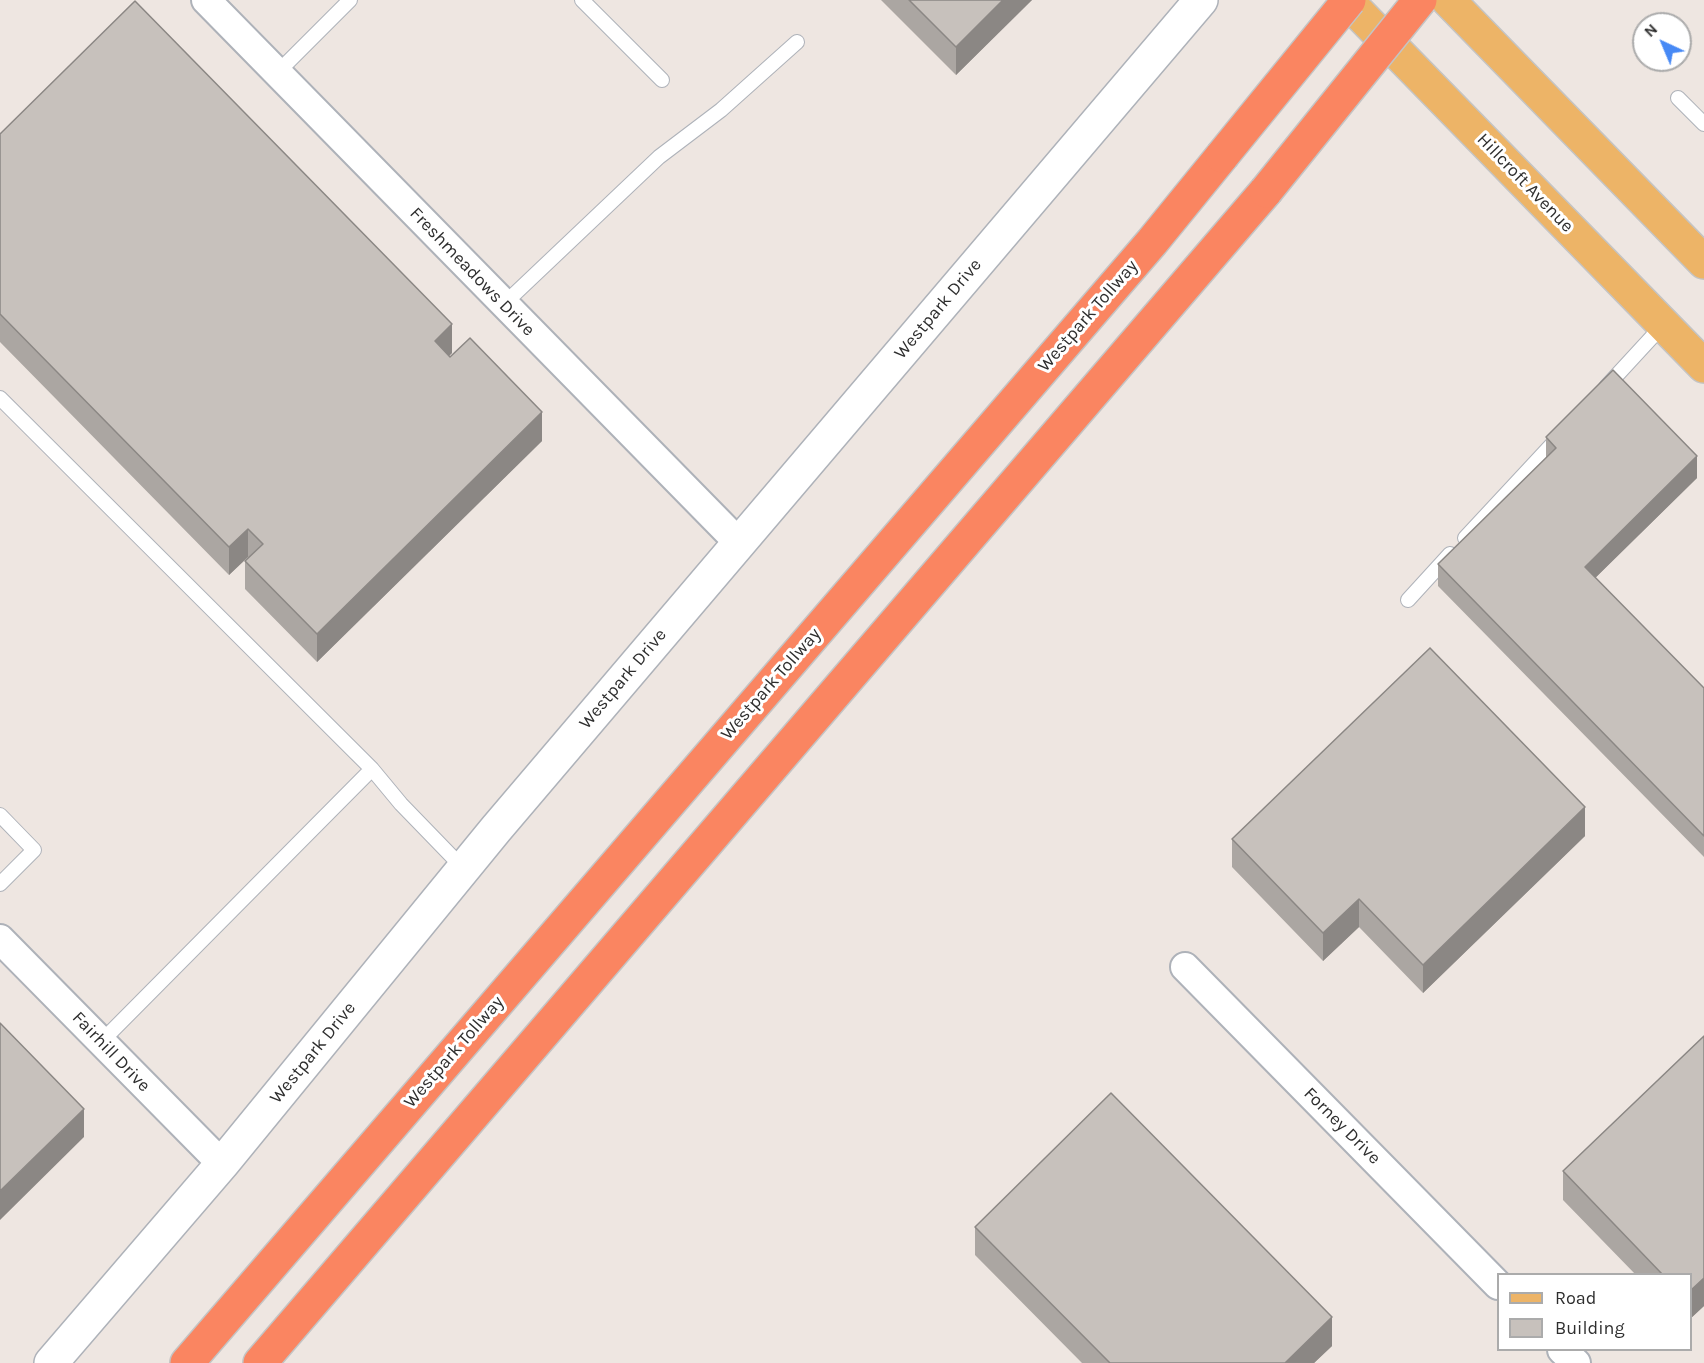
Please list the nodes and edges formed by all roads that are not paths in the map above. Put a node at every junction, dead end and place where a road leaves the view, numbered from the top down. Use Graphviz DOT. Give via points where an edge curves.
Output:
graph roads {
  1 [pos="206,0"];
  2 [pos="350,0"];
  3 [pos="582,0"];
  4 [pos="1201,0"];
  5 [pos="1348,0"];
  6 [pos="1420,0"];
  7 [pos="1448,0"];
  8 [pos="796,42"];
  9 [pos="277,73"];
  10 [pos="662,80"];
  11 [pos="1678,98"];
  12 [pos="1704,124"];
  13 [pos="1704,262"];
  14 [pos="504,304"];
  15 [pos="1664,324"];
  16 [pos="1704,366"];
  17 [pos="1598,395"];
  18 [pos="0,398"];
  19 [pos="1567,429"];
  20 [pos="739,543"];
  21 [pos="1408,600"];
  22 [pos="372,770"];
  23 [pos="0,815"];
  24 [pos="464,868"];
  25 [pos="0,884"];
  26 [pos="0,939"];
  27 [pos="1185,967"];
  28 [pos="101,1042"];
  29 [pos="222,1164"];
  30 [pos="1497,1284"];
  31 [pos="1563,1351"];
  32 [pos="51,1363"];
  33 [pos="187,1363"];
  34 [pos="260,1363"];
  35 [pos="1576,1363"];
  1 -- 9 [label="street, Freshmeadows Drive"];
  2 -- 9 [label="lane"];
  3 -- 10 [label="lane"];
  4 -- 20 [label="main road, Westpark Drive"];
  5 -- 15 [label="main road, Hillcroft Avenue"];
  5 -- 33 [label="highway, Westpark Tollway, bridge" via="1144,251"];
  6 -- 34 [label="highway, bridge" via="1266,191"];
  7 -- 13 [label="main road"];
  8 -- 14 [label="lane" via="721,110 659,157"];
  9 -- 14 [label="street, Freshmeadows Drive"];
  11 -- 12 [label="lane"];
  14 -- 20 [label="street, Freshmeadows Drive"];
  15 -- 16 [label="main road, Hillcroft Avenue"];
  15 -- 17 [label="lane"];
  18 -- 22 [label="lane"];
  19 -- 21 [label="lane"];
  20 -- 24 [label="main road, Westpark Drive"];
  22 -- 24 [label="lane"];
  22 -- 28 [label="lane"];
  23 -- 25 [label="lane" via="34,850"];
  24 -- 29 [label="main road, Westpark Drive"];
  26 -- 28 [label="street, Fairhill Drive"];
  27 -- 30 [label="street, Forney Drive"];
  28 -- 29 [label="street, Fairhill Drive"];
  29 -- 32 [label="main road, Westpark Drive"];
  31 -- 35 [label="street"];
}
